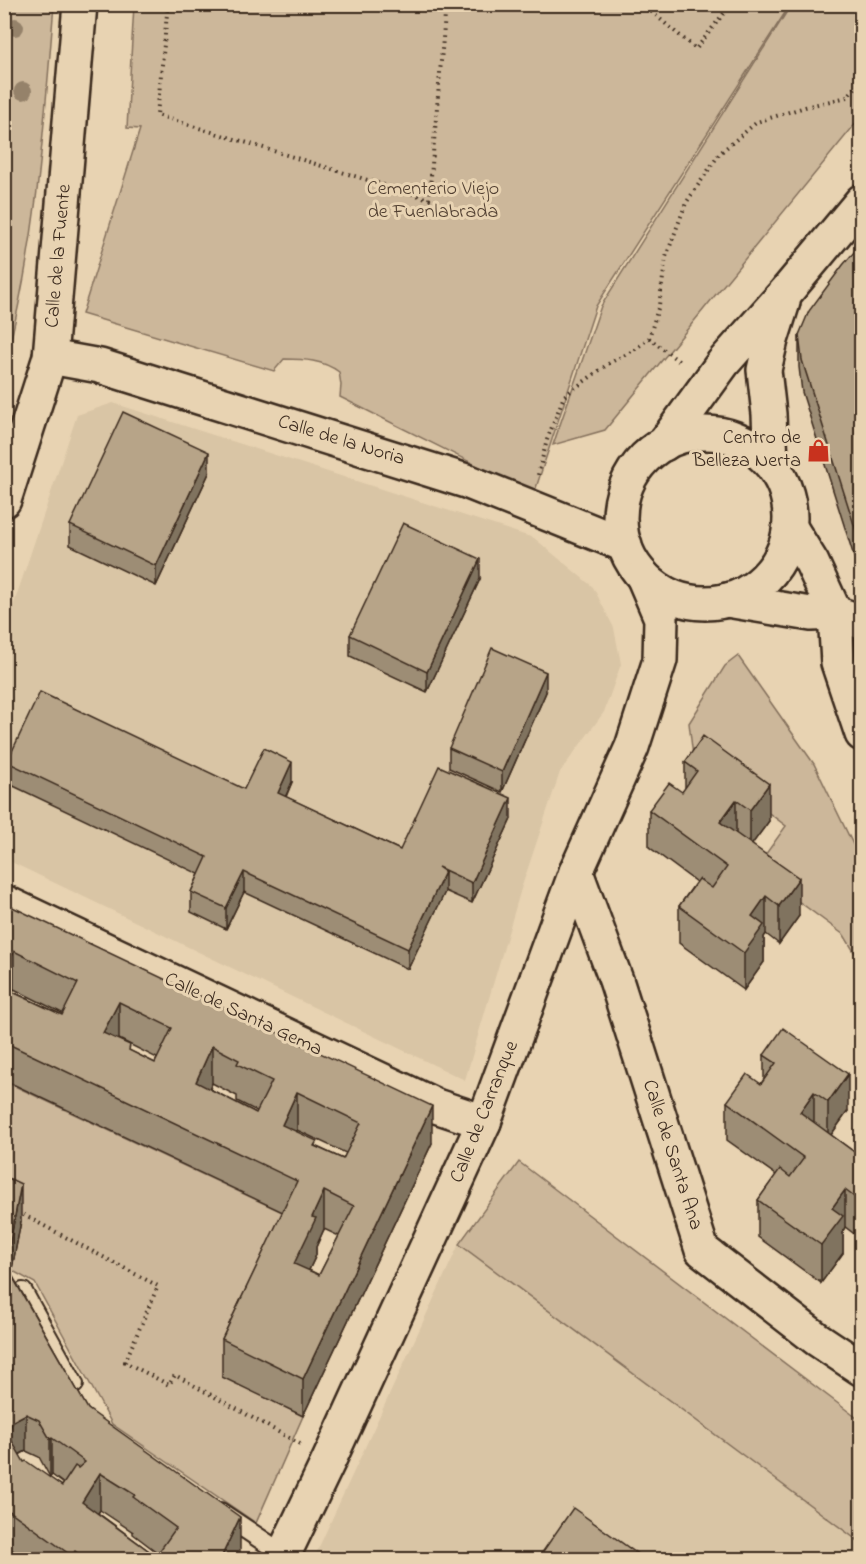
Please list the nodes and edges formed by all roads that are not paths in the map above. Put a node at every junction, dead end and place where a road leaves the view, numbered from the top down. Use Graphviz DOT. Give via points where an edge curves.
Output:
graph roads {
  1 [pos="80,4"];
  2 [pos="861,201"];
  3 [pos="786,292"];
  4 [pos="50,357"];
  5 [pos="663,444"];
  6 [pos="771,463"];
  7 [pos="4,500"];
  8 [pos="790,529"];
  9 [pos="625,545"];
  10 [pos="643,576"];
  11 [pos="718,601"];
  12 [pos="848,617"];
  13 [pos="660,660"];
  14 [pos="861,734"];
  15 [pos="576,872"];
  16 [pos="4,902"];
  17 [pos="484,1122"];
  18 [pos="22,1292"];
  19 [pos="861,1370"];
  20 [pos="85,1404"];
  21 [pos="207,1503"];
  22 [pos="282,1557"];
  1 -- 4 [label="street, Calle de la Fuente"];
  2 -- 3 [label="street"];
  3 -- 5 [label="street" via="723,363"];
  3 -- 6 [label="street" via="764,369"];
  4 -- 7 [label="street, Calle de la Fuente"];
  4 -- 9 [label="street, Calle de la Noria" via="100,366 466,481"];
  5 -- 6 [label="street" via="685,435 721,435 753,447"];
  5 -- 9 [label="street" via="645,458 630,479 622,503"];
  6 -- 8 [label="street" via="787,494"];
  8 -- 11 [label="street" via="780,561 757,586"];
  8 -- 12 [label="street"];
  9 -- 10 [label="street"];
  10 -- 11 [label="street" via="673,596 690,601"];
  10 -- 13 [label="street, Calle de Carranque" via="661,618"];
  11 -- 12 [label="street"];
  11 -- 13 [label="street, Calle de Carranque" via="677,634"];
  12 -- 14 [label="street" via="838,663"];
  13 -- 15 [label="street, Calle de Carranque" via="632,747"];
  15 -- 17 [label="street, Calle de Carranque"];
  15 -- 19 [label="street, Calle de Santa Ana" via="616,980 702,1250"];
  16 -- 17 [label="street, Calle de Santa Gema" via="436,1106"];
  17 -- 22 [label="street, Calle de Carranque"];
  18 -- 20 [label="lane"];
  21 -- 22 [label="lane, Calle de Carranque"];
}
